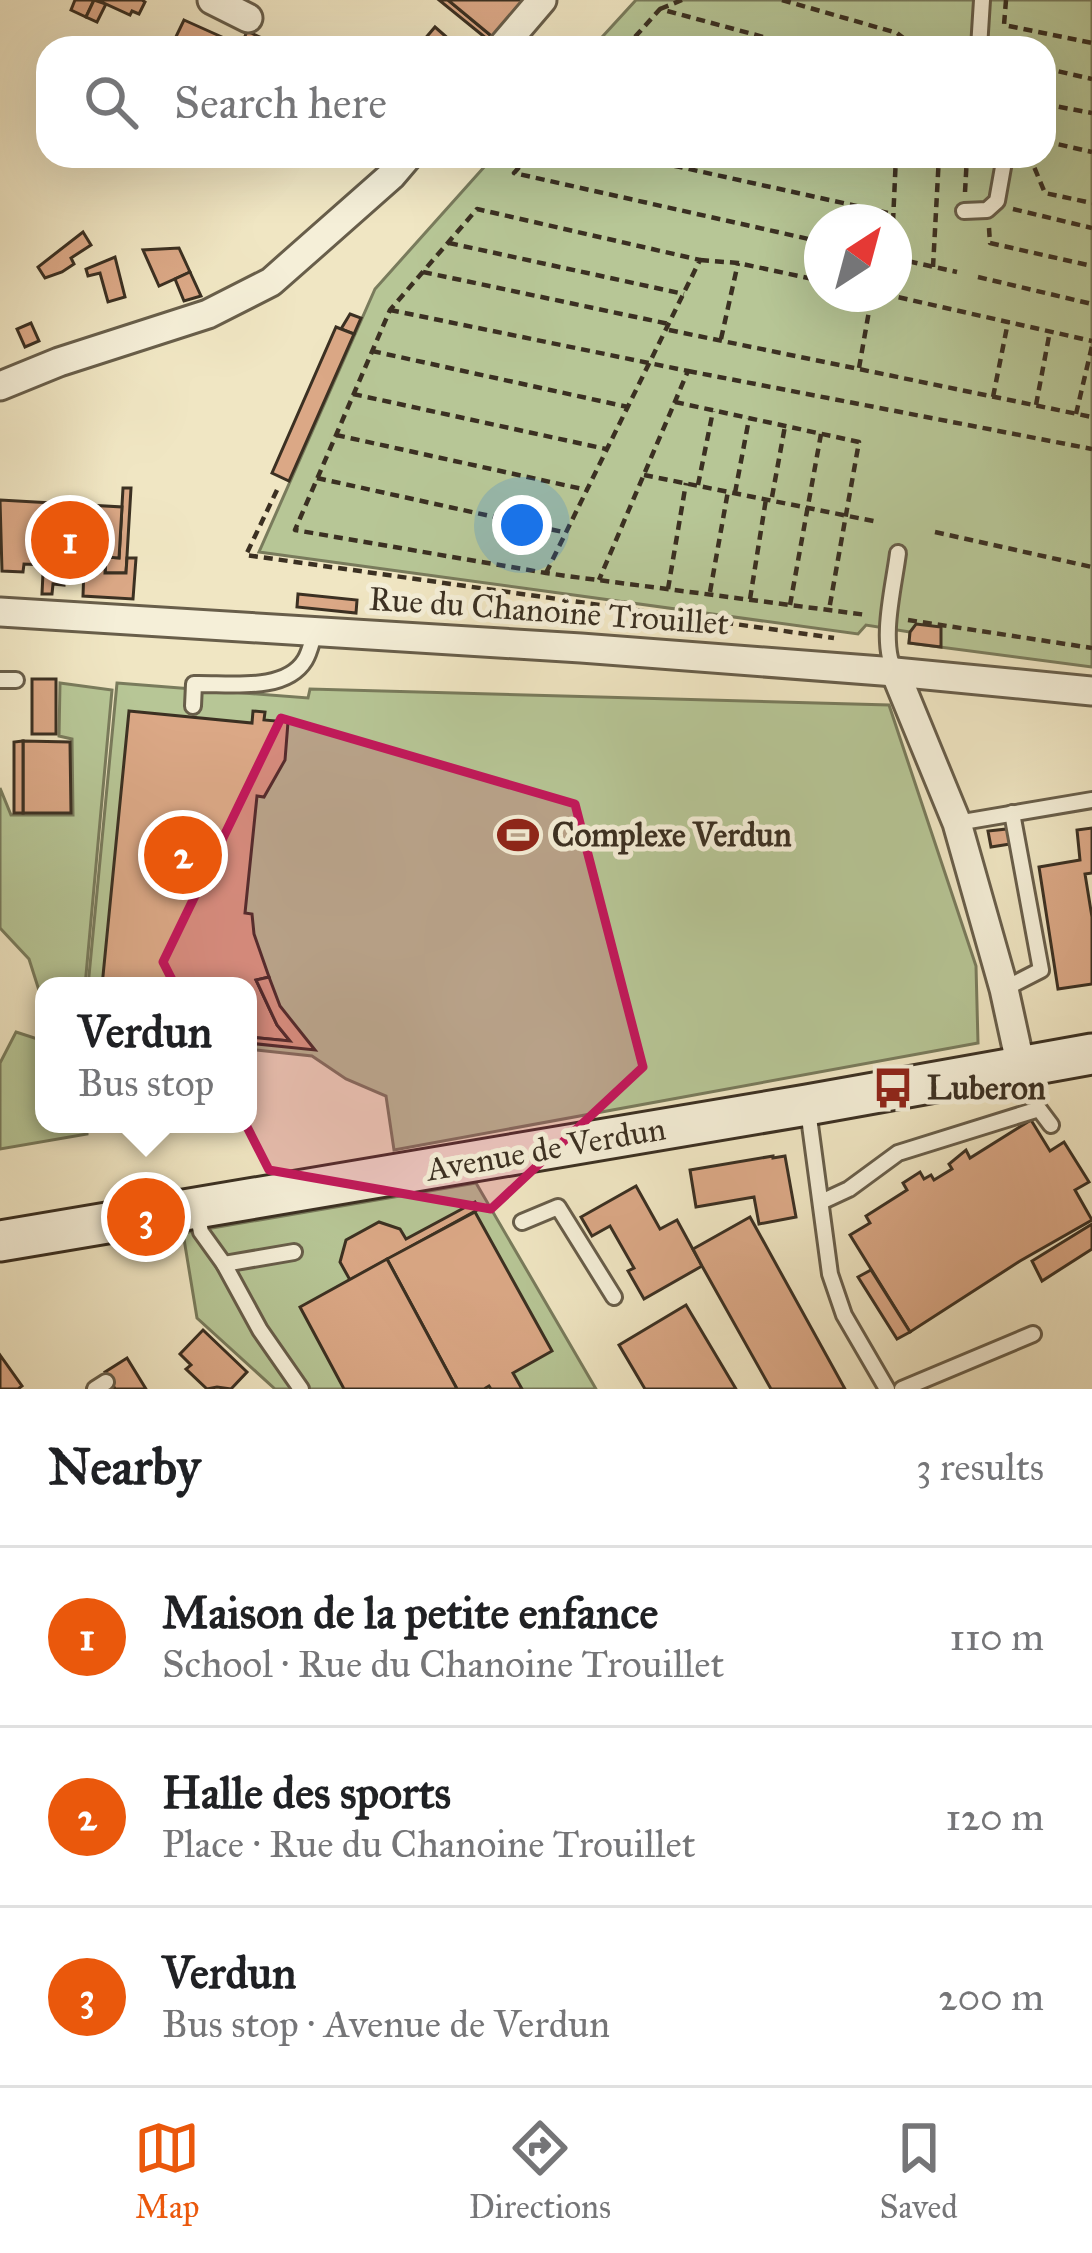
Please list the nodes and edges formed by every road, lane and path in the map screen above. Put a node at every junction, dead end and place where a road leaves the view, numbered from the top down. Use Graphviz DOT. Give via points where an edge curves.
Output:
graph roads {
  1 [pos="212,0"];
  2 [pos="542,0"];
  3 [pos="682,0"];
  4 [pos="782,0"];
  5 [pos="982,0"];
  6 [pos="1006,0"];
  7 [pos="660,9"];
  8 [pos="248,18"];
  9 [pos="511,36"];
  10 [pos="636,36"];
  11 [pos="760,36"];
  12 [pos="901,36"];
  13 [pos="980,36"];
  14 [pos="1092,43"];
  15 [pos="1056,71"];
  16 [pos="1092,79"];
  17 [pos="1056,106"];
  18 [pos="1092,113"];
  19 [pos="1056,144"];
  20 [pos="1092,152"];
  21 [pos="398,168"];
  22 [pos="518,168"];
  23 [pos="681,168"];
  24 [pos="895,168"];
  25 [pos="938,168"];
  26 [pos="966,168"];
  27 [pos="1004,168"];
  28 [pos="1014,168"];
  29 [pos="1035,168"];
  30 [pos="1004,173"];
  31 [pos="1092,202"];
  32 [pos="834,204"];
  33 [pos="894,204"];
  34 [pos="992,206"];
  35 [pos="964,211"];
  36 [pos="1092,228"];
  37 [pos="804,238"];
  38 [pos="448,242"];
  39 [pos="700,260"];
  40 [pos="738,262"];
  41 [pos="912,262"];
  42 [pos="933,266"];
  43 [pos="1092,266"];
  44 [pos="423,272"];
  45 [pos="957,272"];
  46 [pos="804,276"];
  47 [pos="978,278"];
  48 [pos="684,294"];
  49 [pos="912,300"];
  50 [pos="1092,304"];
  51 [pos="390,310"];
  52 [pos="869,312"];
  53 [pos="1008,322"];
  54 [pos="668,327"];
  55 [pos="1050,331"];
  56 [pos="720,340"];
  57 [pos="1092,344"];
  58 [pos="372,351"];
  59 [pos="649,364"];
  60 [pos="859,368"];
  61 [pos="688,371"];
  62 [pos="0,386"];
  63 [pos="353,394"];
  64 [pos="993,397"];
  65 [pos="675,403"];
  66 [pos="1036,405"];
  67 [pos="628,407"];
  68 [pos="712,411"];
  69 [pos="1076,414"];
  70 [pos="1092,417"];
  71 [pos="749,418"];
  72 [pos="785,427"];
  73 [pos="821,434"];
  74 [pos="336,435"];
  75 [pos="607,449"];
  76 [pos="1092,449"];
  77 [pos="644,475"];
  78 [pos="317,478"];
  79 [pos="686,483"];
  80 [pos="698,485"];
  81 [pos="277,490"];
  82 [pos="587,490"];
  83 [pos="732,492"];
  84 [pos="769,500"];
  85 [pos="806,507"];
  86 [pos="847,515"];
  87 [pos="878,522"];
  88 [pos="566,532"];
  89 [pos="934,532"];
  90 [pos="898,553"];
  91 [pos="1092,567"];
  92 [pos="546,573"];
  93 [pos="599,580"];
  94 [pos="668,589"];
  95 [pos="710,594"];
  96 [pos="750,599"];
  97 [pos="790,605"];
  98 [pos="829,610"];
  99 [pos="0,612"];
  100 [pos="889,617"];
  101 [pos="315,632"];
  102 [pos="836,638"];
  103 [pos="1092,649"];
  104 [pos="895,672"];
  105 [pos="1092,691"];
  106 [pos="193,706"];
  107 [pos="1092,800"];
  108 [pos="1012,813"];
  109 [pos="957,823"];
  110 [pos="1004,989"];
  111 [pos="1092,1054"];
  112 [pos="1021,1067"];
  113 [pos="807,1105"];
  114 [pos="1051,1125"];
  115 [pos="821,1202"];
  116 [pos="196,1208"];
  117 [pos="522,1222"];
  118 [pos="0,1241"];
  119 [pos="294,1252"];
  120 [pos="224,1264"];
  121 [pos="614,1297"];
  122 [pos="1033,1334"];
  123 [pos="301,1389"];
  124 [pos="887,1389"];
  125 [pos="902,1389"];
  1 -- 8 [label="street"];
  2 -- 9 [label="street"];
  3 -- 7 [label="path"];
  4 -- 12 [label="path"];
  5 -- 13 [label="lane"];
  6 -- 14 [label="path" via="1004,25"];
  7 -- 10 [label="path"];
  7 -- 11 [label="path"];
  15 -- 16 [label="path"];
  17 -- 18 [label="path"];
  19 -- 20 [label="path"];
  21 -- 62 [label="street" via="271,282 208,314"];
  22 -- 37 [label="path" via="514,173"];
  23 -- 32 [label="path"];
  24 -- 33 [label="path"];
  25 -- 42 [label="path"];
  26 -- 35 [label="path"];
  27 -- 30 [label="lane"];
  28 -- 30 [label="path"];
  29 -- 31 [label="path" via="1045,193"];
  30 -- 34 [label="lane"];
  34 -- 35 [label="lane"];
  34 -- 36 [label="path"];
  34 -- 43 [label="path" via="990,243"];
  38 -- 39 [label="path" via="476,209"];
  38 -- 44 [label="path"];
  38 -- 48 [label="path"];
  39 -- 40 [label="path"];
  39 -- 48 [label="path"];
  40 -- 46 [label="path"];
  40 -- 56 [label="path"];
  41 -- 42 [label="path"];
  42 -- 45 [label="path"];
  44 -- 51 [label="path"];
  44 -- 54 [label="path"];
  47 -- 50 [label="path"];
  48 -- 54 [label="path"];
  49 -- 53 [label="path"];
  51 -- 58 [label="path"];
  51 -- 59 [label="path"];
  52 -- 60 [label="path"];
  53 -- 55 [label="path"];
  53 -- 64 [label="path"];
  54 -- 56 [label="path"];
  54 -- 59 [label="path"];
  55 -- 57 [label="path"];
  55 -- 66 [label="path"];
  56 -- 60 [label="path"];
  57 -- 69 [label="path"];
  58 -- 63 [label="path"];
  58 -- 67 [label="path"];
  59 -- 61 [label="path"];
  59 -- 67 [label="path"];
  60 -- 64 [label="path"];
  61 -- 65 [label="path"];
  61 -- 76 [label="path"];
  63 -- 74 [label="path"];
  63 -- 75 [label="path"];
  64 -- 66 [label="path"];
  65 -- 68 [label="path"];
  65 -- 77 [label="path"];
  66 -- 69 [label="path"];
  67 -- 75 [label="path"];
  68 -- 71 [label="path"];
  68 -- 80 [label="path"];
  69 -- 70 [label="path"];
  71 -- 72 [label="path"];
  71 -- 83 [label="path"];
  72 -- 73 [label="path"];
  72 -- 84 [label="path"];
  73 -- 85 [label="path"];
  73 -- 86 [label="path" via="860,442"];
  74 -- 78 [label="path"];
  74 -- 82 [label="path"];
  75 -- 82 [label="path"];
  77 -- 79 [label="path"];
  77 -- 93 [label="path"];
  78 -- 88 [label="path"];
  78 -- 92 [label="path" via="295,530"];
  79 -- 80 [label="path"];
  79 -- 94 [label="path"];
  80 -- 83 [label="path"];
  81 -- 102 [label="path" via="245,555"];
  82 -- 88 [label="path"];
  83 -- 84 [label="path"];
  83 -- 95 [label="path"];
  84 -- 85 [label="path"];
  84 -- 96 [label="path"];
  85 -- 86 [label="path"];
  85 -- 97 [label="path"];
  86 -- 87 [label="path"];
  86 -- 98 [label="path"];
  88 -- 92 [label="path"];
  89 -- 91 [label="path"];
  90 -- 100 [label="lane"];
  92 -- 93 [label="path"];
  93 -- 94 [label="path"];
  94 -- 95 [label="path"];
  95 -- 96 [label="path"];
  96 -- 97 [label="path"];
  97 -- 98 [label="path"];
  98 -- 100 [label="path"];
  99 -- 101 [label="street, Rue du Chanoine Trouillet"];
  100 -- 103 [label="path"];
  100 -- 104 [label="lane"];
  101 -- 104 [label="street, Rue du Chanoine Trouillet"];
  101 -- 106 [label="lane" via="292,674 266,683 194,684"];
  104 -- 105 [label="street, Rue du Chanoine Trouillet"];
  104 -- 109 [label="street"];
  107 -- 108 [label="lane"];
  108 -- 109 [label="lane"];
  108 -- 110 [label="lane" via="1041,970"];
  109 -- 110 [label="street"];
  110 -- 112 [label="street"];
  111 -- 112 [label="main road, Avenue de Verdun"];
  112 -- 113 [label="main road, Avenue de Verdun"];
  113 -- 115 [label="lane"];
  113 -- 116 [label="main road, Avenue de Verdun"];
  114 -- 115 [label="lane" via="1039,1109 898,1154"];
  115 -- 124 [label="lane" via="844,1315"];
  116 -- 118 [label="main road, Avenue de Verdun"];
  116 -- 120 [label="lane" via="201,1232"];
  117 -- 121 [label="lane" via="557,1208"];
  119 -- 120 [label="lane"];
  120 -- 123 [label="lane"];
  122 -- 125 [label="lane"];
}
